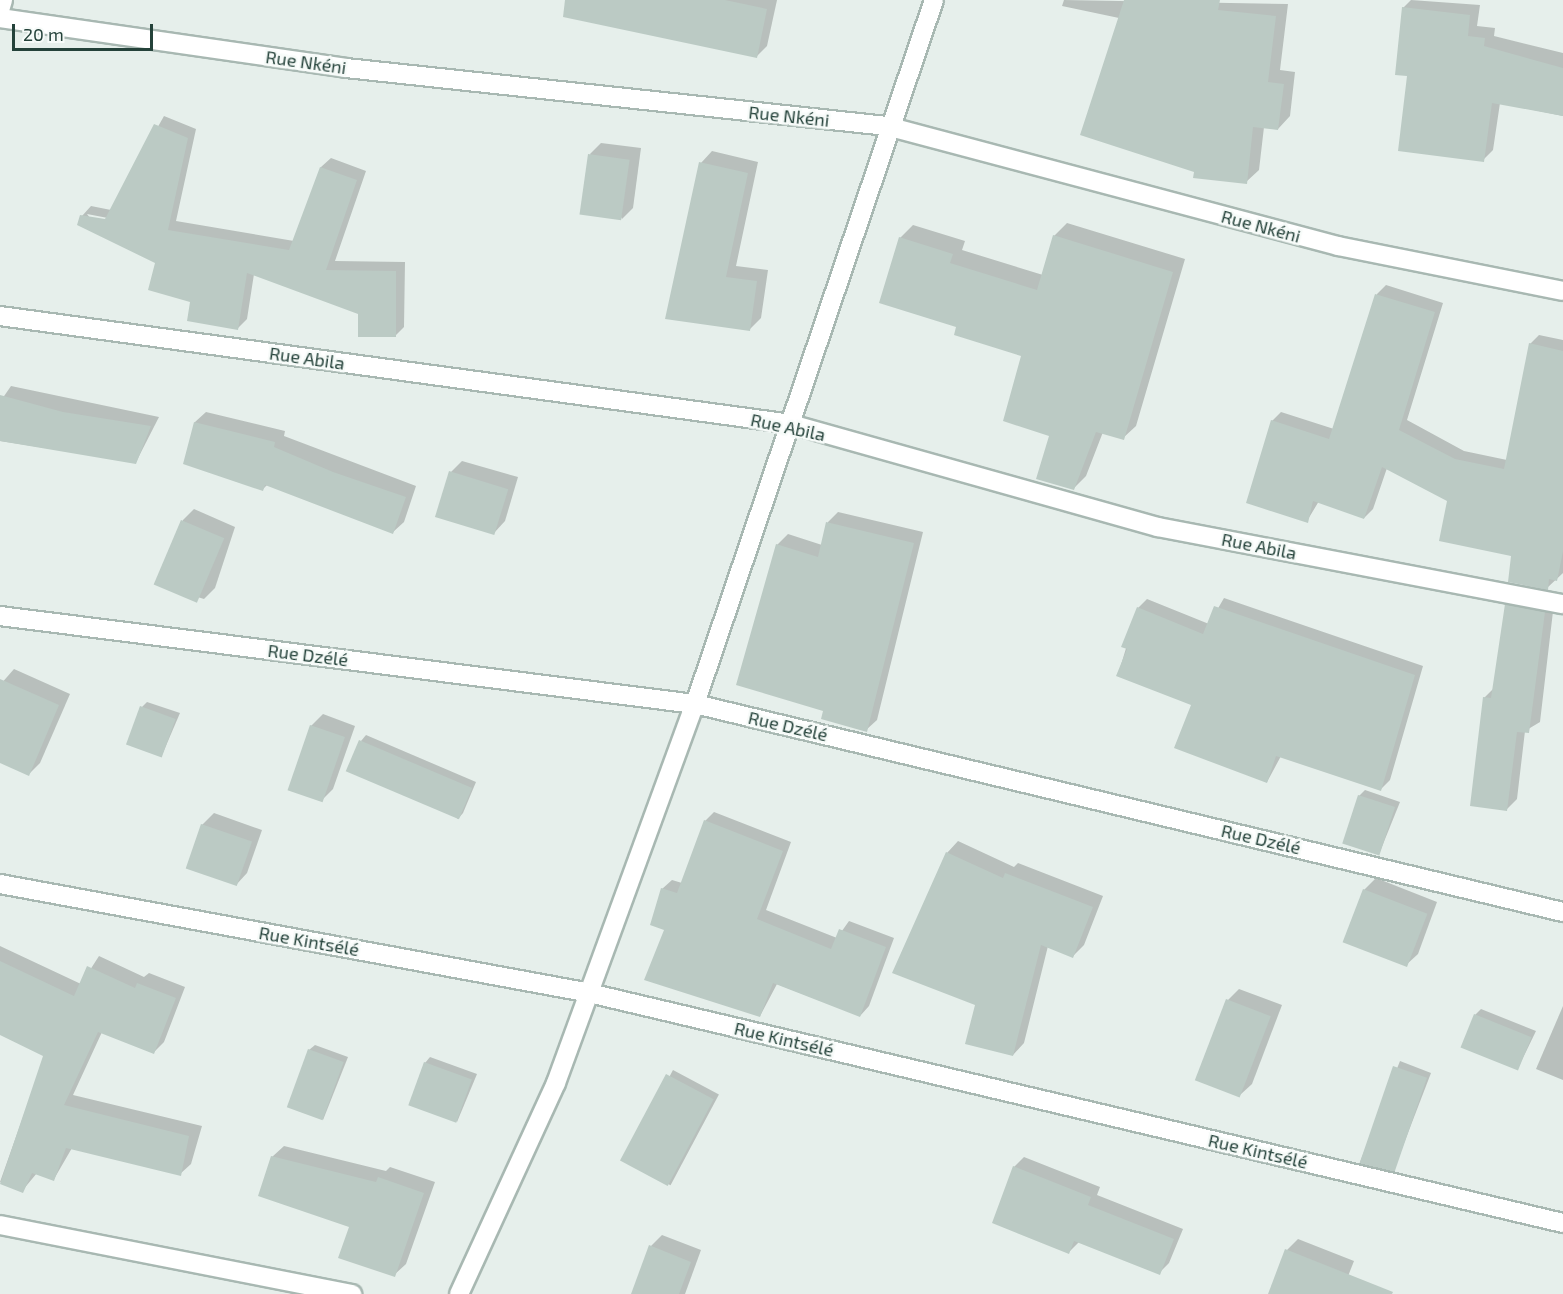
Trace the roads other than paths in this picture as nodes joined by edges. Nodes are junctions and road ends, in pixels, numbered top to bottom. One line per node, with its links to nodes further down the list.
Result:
1 (3, 0): 3 (street)
2 (934, 0): 5 (street)
3 (0, 10)
4 (0, 18): 5 (street, Rue Nkéni)
5 (887, 126): 6 (street, Rue Nkéni); 8 (street)
6 (1563, 291)
7 (0, 316): 8 (street, Rue Abila)
8 (791, 424): 9 (street, Rue Abila); 11 (street)
9 (1563, 604)
10 (0, 615): 11 (street, Rue Dzélé)
11 (694, 704): 13 (street, Rue Dzélé); 14 (street)
12 (0, 884): 14 (street, Rue Kintsélé)
13 (1563, 912)
14 (585, 992): 15 (street, Rue Kintsélé); 18 (street)
15 (1563, 1223)
16 (0, 1225): 17 (street)
17 (352, 1294)
18 (459, 1294)

